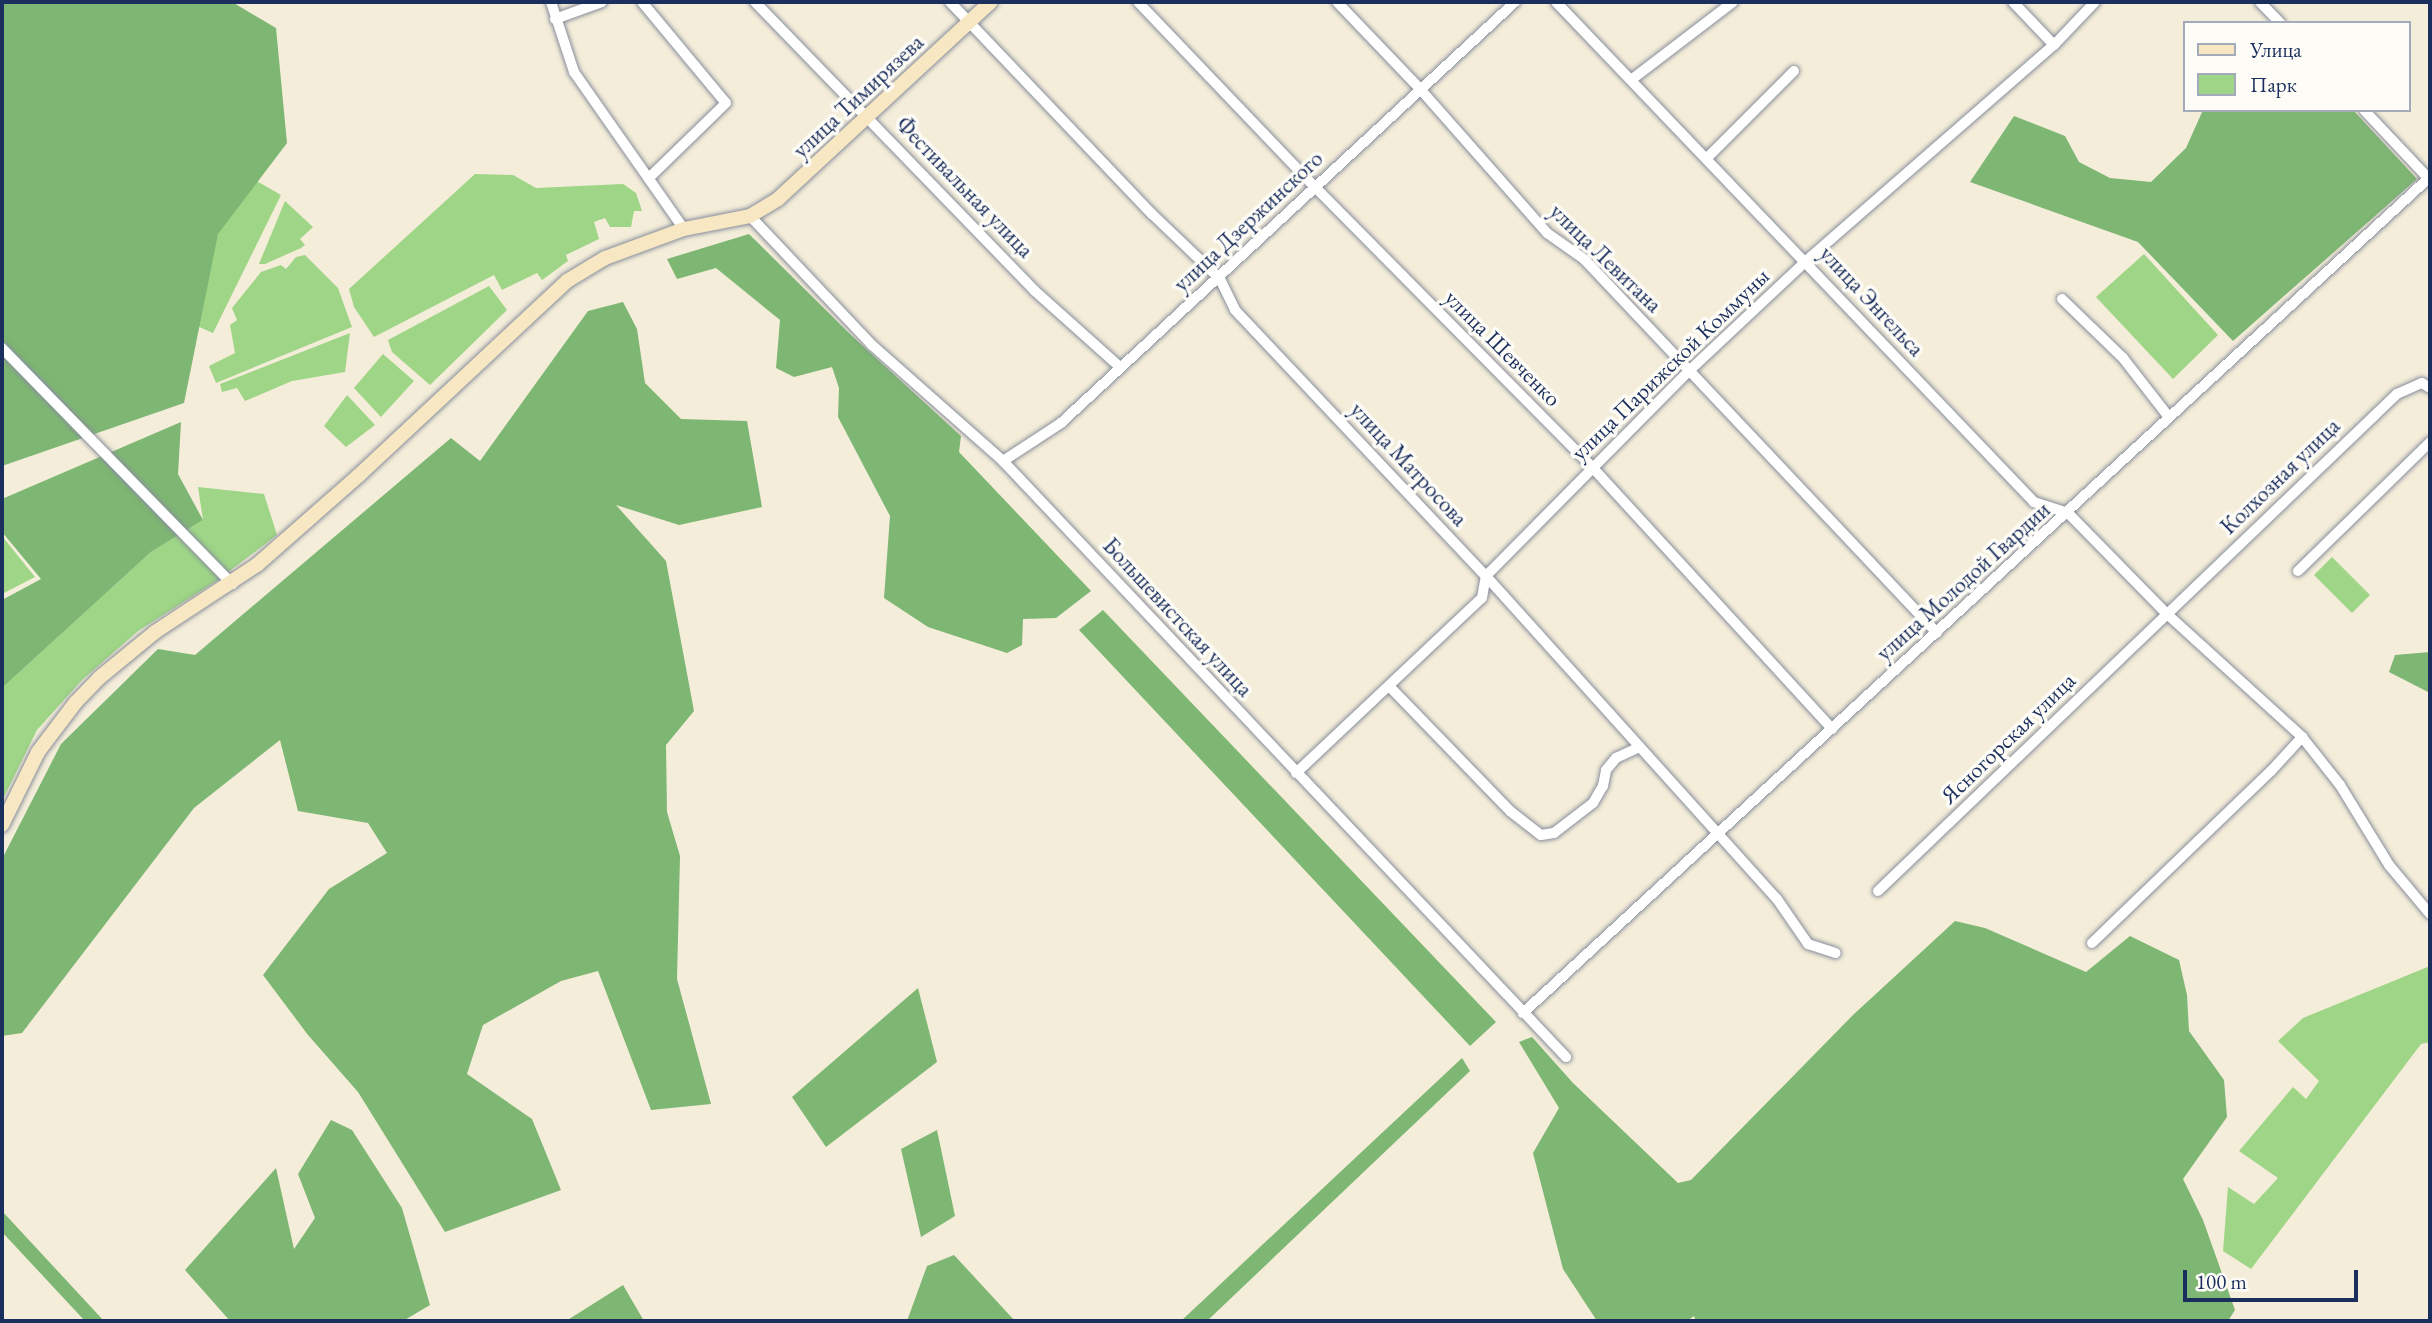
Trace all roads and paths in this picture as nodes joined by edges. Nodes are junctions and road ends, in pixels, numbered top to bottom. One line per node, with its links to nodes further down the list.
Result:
1 (551, 2): 15 (street)
2 (602, 2): 15 (street)
3 (642, 2): 25 (street)
4 (755, 2): 23 (street, Фестивальная улица)
5 (950, 2): 17 (street, улица Матросова)
6 (991, 2): 17 (street, улица Тимирязева)
7 (1138, 2): 27 (street, улица Шевченко)
8 (1337, 2): 21 (street, улица Левитана)
9 (1515, 2): 21 (street, улица Дзержинского)
10 (1556, 2): 20 (street, улица Энгельса)
11 (1733, 2): 20 (street)
12 (2012, 2): 18 (street)
13 (2095, 2): 18 (street, улица Парижской Коммуны)
14 (2260, 2): 16 (street)
15 (555, 19): 25 (street)
16 (2278, 21)
17 (970, 22): 23 (street, улица Тимирязева); 31 (street, улица Матросова)
18 (2054, 45): 30 (street, улица Парижской Коммуны)
19 (1794, 71): 24 (street)
20 (1632, 80): 24 (street, улица Энгельса)
21 (1421, 90): 27 (street, улица Дзержинского); 35 (street, улица Левитана)
22 (2366, 112): 26 (street)
23 (870, 117): 28 (street, улица Тимирязева); 34 (street, Фестивальная улица)
24 (1707, 158): 30 (street, улица Энгельса)
25 (650, 177): 29 (street)
26 (2430, 178): 37 (street, улица Молодой Гвардии)
27 (1315, 187): 31 (street, улица Дзержинского); 40 (street, улица Шевченко)
28 (750, 216): 29 (street); 39 (street, Большевистская улица)
29 (684, 229): 44 (street)
30 (1806, 261): 35 (street, улица Парижской Коммуны); 41 (street, улица Энгельса)
31 (1220, 279): 34 (street, улица Дзержинского); 43 (street, улица Матросова)
32 (2062, 299): 37 (street)
33 (2, 348): 44 (street)
34 (1119, 366): 39 (street, улица Дзержинского)
35 (1689, 371): 40 (street, улица Парижской Коммуны); 46 (street, улица Левитана)
36 (2430, 388): 45 (street, Колхозная улица)
37 (2168, 416): 41 (street, улица Молодой Гвардии)
38 (2430, 442): 42 (street)
39 (1003, 461): 51 (street, Большевистская улица)
40 (1592, 468): 43 (street, улица Парижской Коммуны); 48 (street, улица Шевченко)
41 (2068, 513): 45 (street, улица Энгельса); 46 (street, улица Молодой Гвардии)
42 (2298, 571)
43 (1486, 576): 47 (street, улица Парижской Коммуны); 50 (street, улица Матросова)
44 (232, 584): 52 (street)
45 (2166, 614): 49 (street, улица Энгельса); 54 (street, Ясногорская улица)
46 (1937, 633): 48 (street, улица Молодой Гвардии)
47 (1389, 686): 50 (street); 51 (street, улица Парижской Коммуны)
48 (1832, 729): 53 (street, улица Молодой Гвардии)
49 (2302, 737): 55 (street, улица Энгельса); 56 (street)
50 (1640, 747): 53 (street, улица Матросова)
51 (1296, 773): 58 (street, Большевистская улица)
52 (2, 825)
53 (1718, 834): 57 (street, улица Матросова); 58 (street, улица Молодой Гвардии)
54 (1878, 891)
55 (2430, 914)
56 (2092, 943)
57 (1836, 953)
58 (1522, 1013): 59 (street, Большевистская улица)
59 (1566, 1057)

